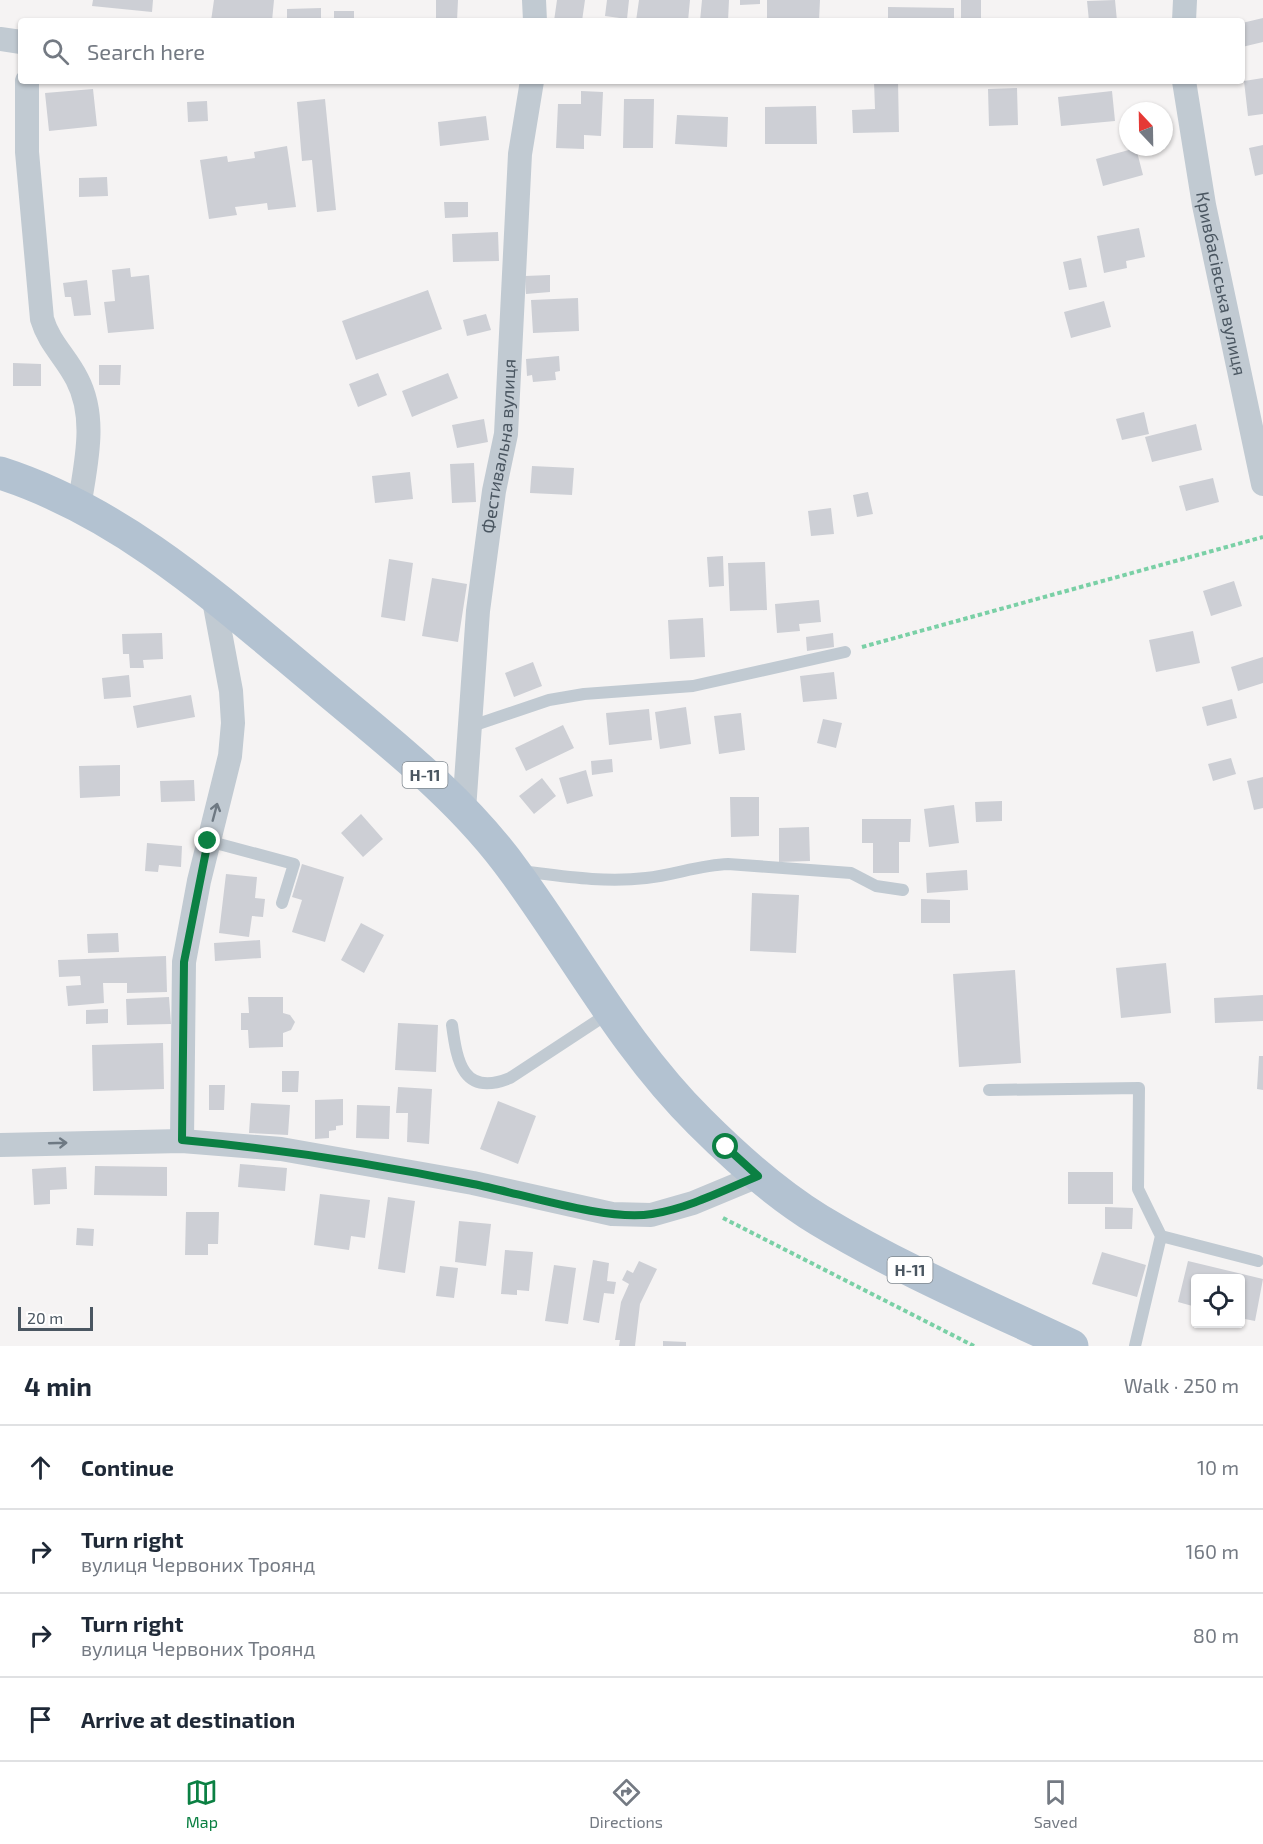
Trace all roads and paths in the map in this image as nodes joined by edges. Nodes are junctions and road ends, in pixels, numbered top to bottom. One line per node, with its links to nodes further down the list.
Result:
1 (534, 0): 3 (street)
2 (1185, 0): 4 (street)
3 (535, 18)
4 (1184, 18)
5 (0, 39): 6 (street)
6 (18, 42)
7 (27, 84): 12 (street)
8 (532, 84): 16 (street, Фестивальна вулиця)
9 (1184, 84): 11 (street, Кривбасівська вулиця)
10 (0, 473): 12 (main road, Н-11)
11 (1263, 484)
12 (79, 508): 14 (main road, Н-11)
13 (1263, 537): 15 (path)
14 (213, 595): 17 (main road, Н-11); 18 (street, one-way to 14)
15 (845, 652): 16 (lane)
16 (469, 727): 17 (street, Фестивальна вулиця)
17 (464, 810): 19 (main road, Н-11)
18 (208, 841): 21 (lane); 25 (street)
19 (514, 870): 20 (lane); 22 (main road, Н-11)
20 (903, 890)
21 (282, 903)
22 (610, 1013): 23 (lane); 27 (main road, Н-11)
23 (452, 1025)
24 (989, 1090): 29 (lane)
25 (182, 1140): 26 (street, one-way to 25); 28 (street)
26 (0, 1145)
27 (758, 1176): 28 (street); 32 (main road, Н-11)
28 (693, 1203): 31 (path)
29 (1161, 1236): 30 (lane); 33 (lane)
30 (1258, 1261)
31 (974, 1346)
32 (1072, 1346)
33 (1136, 1346)

